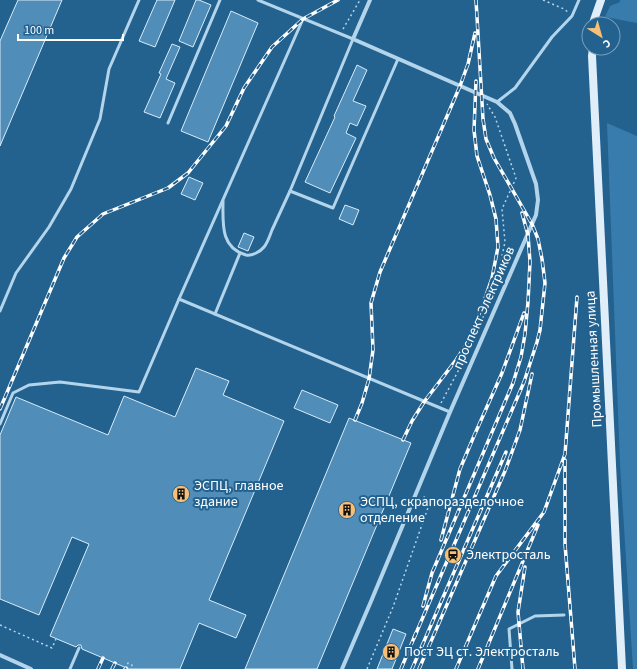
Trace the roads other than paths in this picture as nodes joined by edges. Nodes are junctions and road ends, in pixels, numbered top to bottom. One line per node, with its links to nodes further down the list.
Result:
1 (139, 0): 18 (lane)
2 (220, 0): 13 (lane)
3 (258, 0): 8 (lane)
4 (370, 0): 9 (street)
5 (579, 0): 12 (lane)
6 (601, 0): 7 (street)
7 (595, 16)
8 (303, 19): 9 (lane); 15 (lane)
9 (352, 40): 11 (street, проспект Электриков); 14 (lane)
10 (592, 56): 29 (street, Промышленная улица)
11 (398, 59): 12 (street, проспект Электриков); 14 (lane)
12 (497, 102): 20 (street, проспект Электриков)
13 (168, 123)
14 (290, 191): 16 (lane)
15 (223, 200): 16 (lane); 17 (lane)
16 (240, 254): 19 (lane)
17 (179, 299): 19 (lane); 21 (lane)
18 (0, 311)
19 (215, 314): 20 (lane)
20 (450, 412): 27 (street, проспект Электриков)
21 (0, 424)
22 (564, 615): 28 (lane)
23 (79, 648): 26 (lane)
24 (0, 655): 25 (street)
25 (31, 669)
26 (70, 669)
27 (342, 669)
28 (512, 669)
29 (622, 669)

